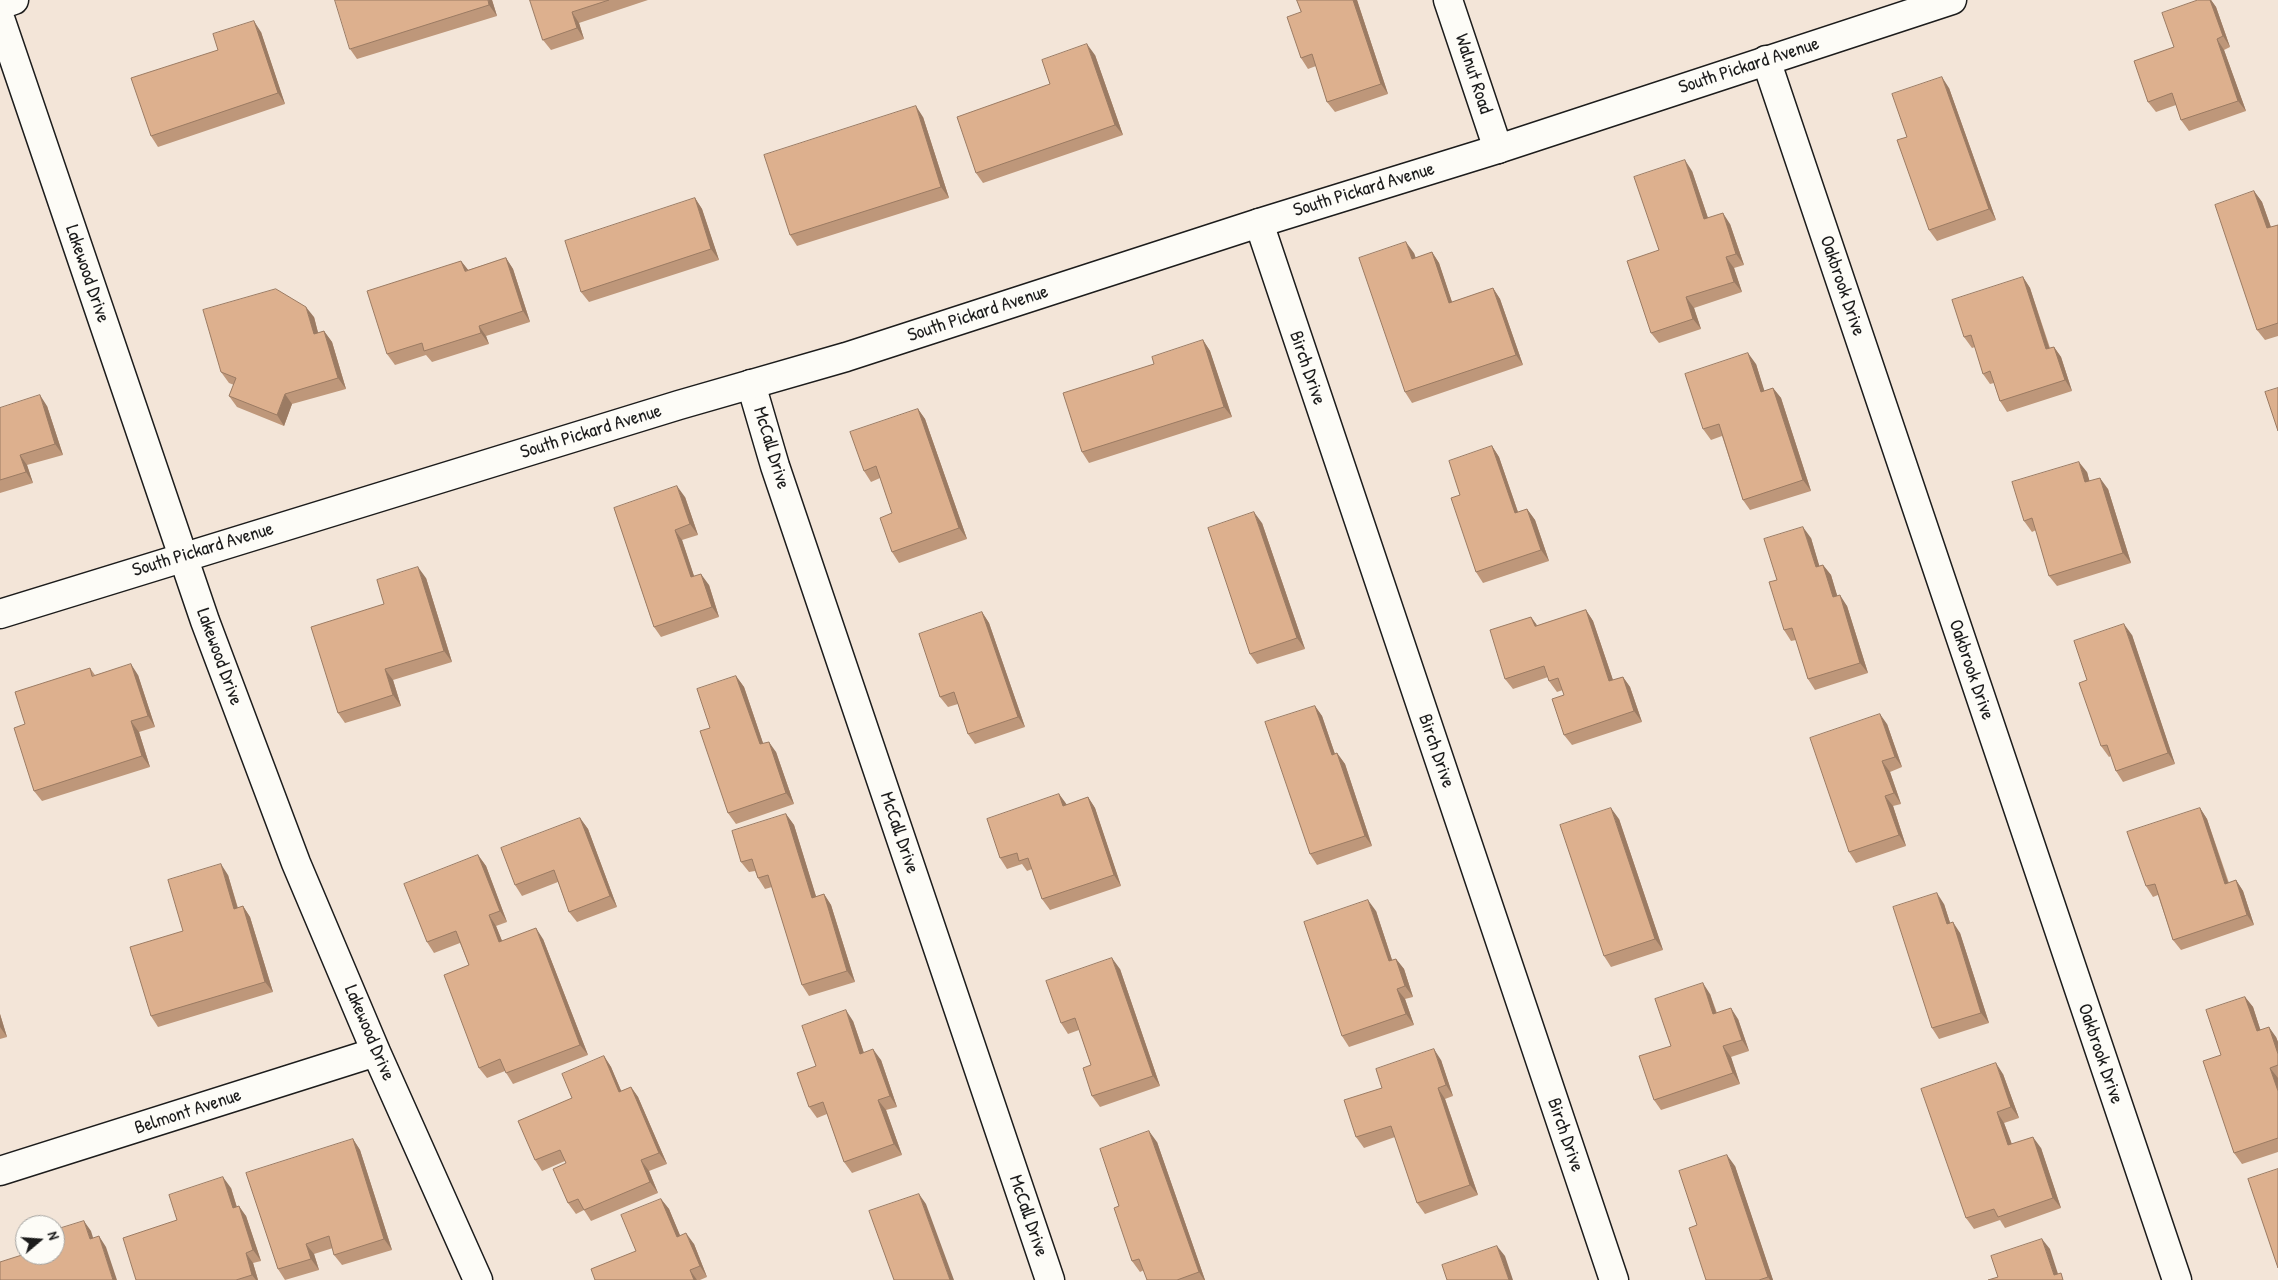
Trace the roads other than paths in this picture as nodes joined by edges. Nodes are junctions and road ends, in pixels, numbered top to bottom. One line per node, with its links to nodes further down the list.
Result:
1 (14, 0): 4 (street)
2 (1448, 0): 7 (street, Walnut Road)
3 (1952, 0): 6 (street, South Pickard Avenue)
4 (0, 5)
5 (0, 18): 10 (street, Lakewood Drive)
6 (1766, 60): 7 (street, South Pickard Avenue); 17 (street, Oakbrook Drive)
7 (1498, 149): 8 (street, South Pickard Avenue)
8 (1259, 223): 9 (street, South Pickard Avenue); 16 (street, Birch Drive)
9 (751, 384): 10 (street, South Pickard Avenue); 15 (street, McCall Drive)
10 (184, 556): 11 (street, South Pickard Avenue); 12 (street, Lakewood Drive)
11 (0, 614)
12 (376, 1052): 13 (street, Belmont Avenue); 14 (street, Lakewood Drive)
13 (0, 1171)
14 (478, 1280)
15 (1050, 1280)
16 (1614, 1280)
17 (2177, 1280)

